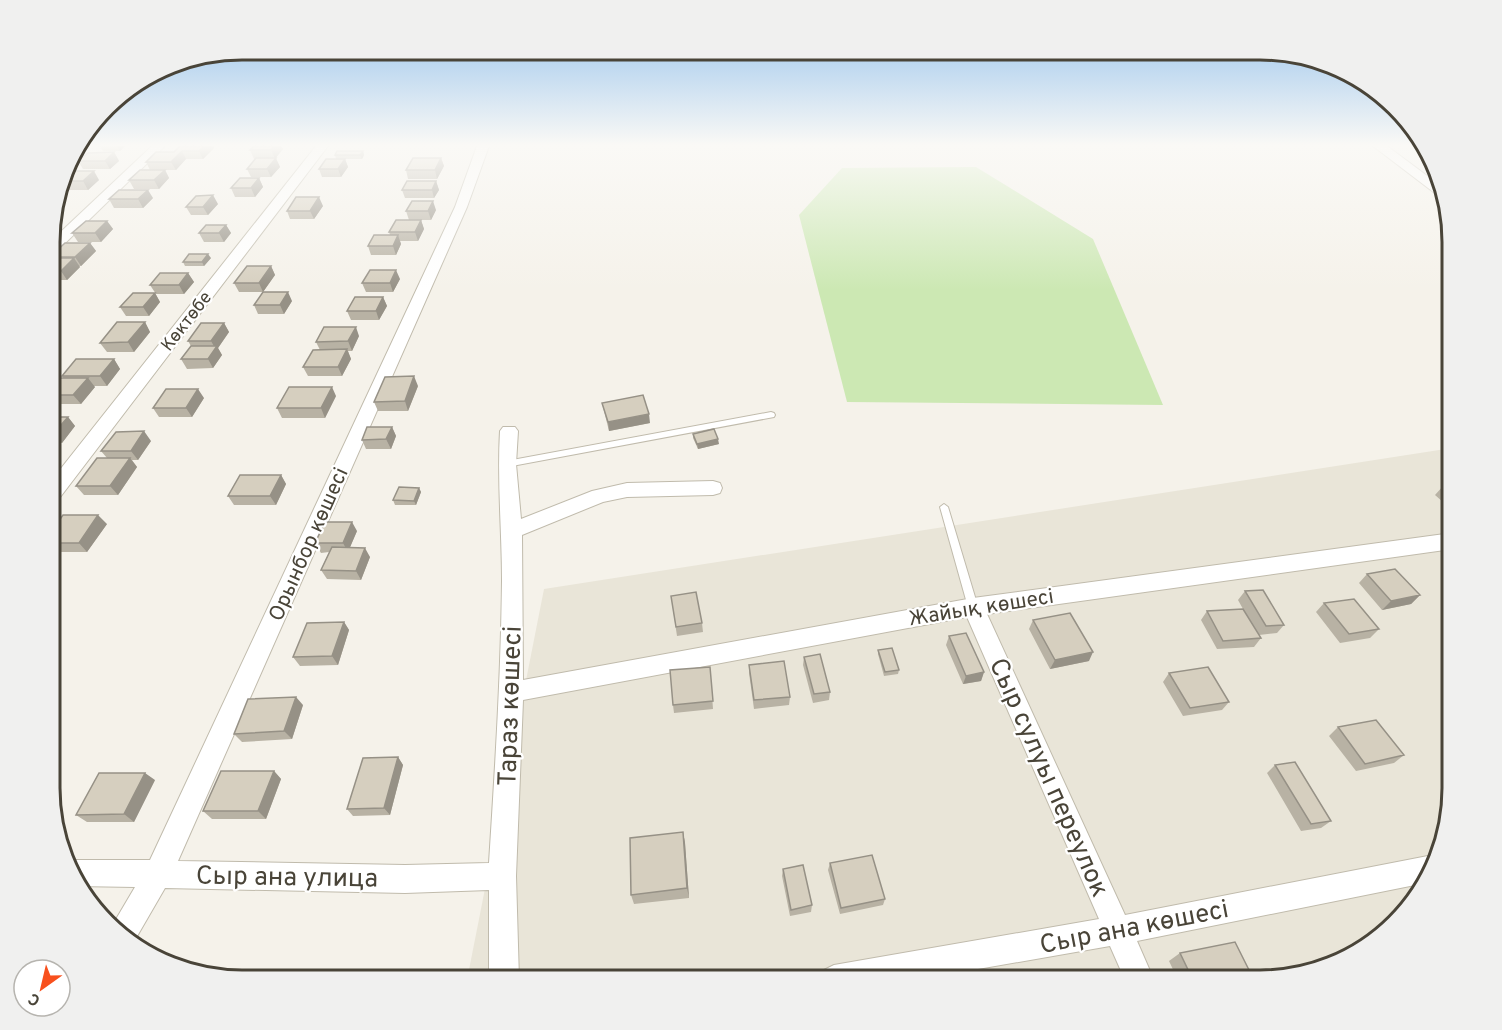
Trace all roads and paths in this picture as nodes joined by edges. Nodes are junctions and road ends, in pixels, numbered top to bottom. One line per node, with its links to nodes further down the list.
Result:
1 (109, 194): 4 (street)
2 (285, 194): 8 (street, Көктөбе)
3 (466, 194): 17 (street, Орынбор көшесі)
4 (60, 240)
5 (771, 415): 7 (lane)
6 (509, 431): 7 (street, Тараз көшесі)
7 (507, 464): 11 (street, Тараз көшесі)
8 (60, 483)
9 (713, 488): 11 (street)
10 (944, 507): 13 (lane)
11 (512, 531): 14 (street, Тараз көшесі)
12 (1442, 542): 13 (street, Жайық көшесі)
13 (973, 607): 14 (street, Жайық көшесі); 20 (street, Сыр сулуы переулок)
14 (512, 692): 18 (street, Тараз көшесі)
15 (1422, 870): 20 (street, Сыр ана көшесі)
16 (81, 872): 17 (street, Сыр ана улица)
17 (158, 874): 18 (street, Сыр ана улица); 19 (street, Орынбор көшесі)
18 (502, 876): 21 (street, Тараз көшесі)
19 (126, 928)
20 (1119, 930): 22 (street, Сыр ана көшесі); 23 (street, Сыр сулуы переулок)
21 (504, 970)
22 (891, 970)
23 (1136, 970)

